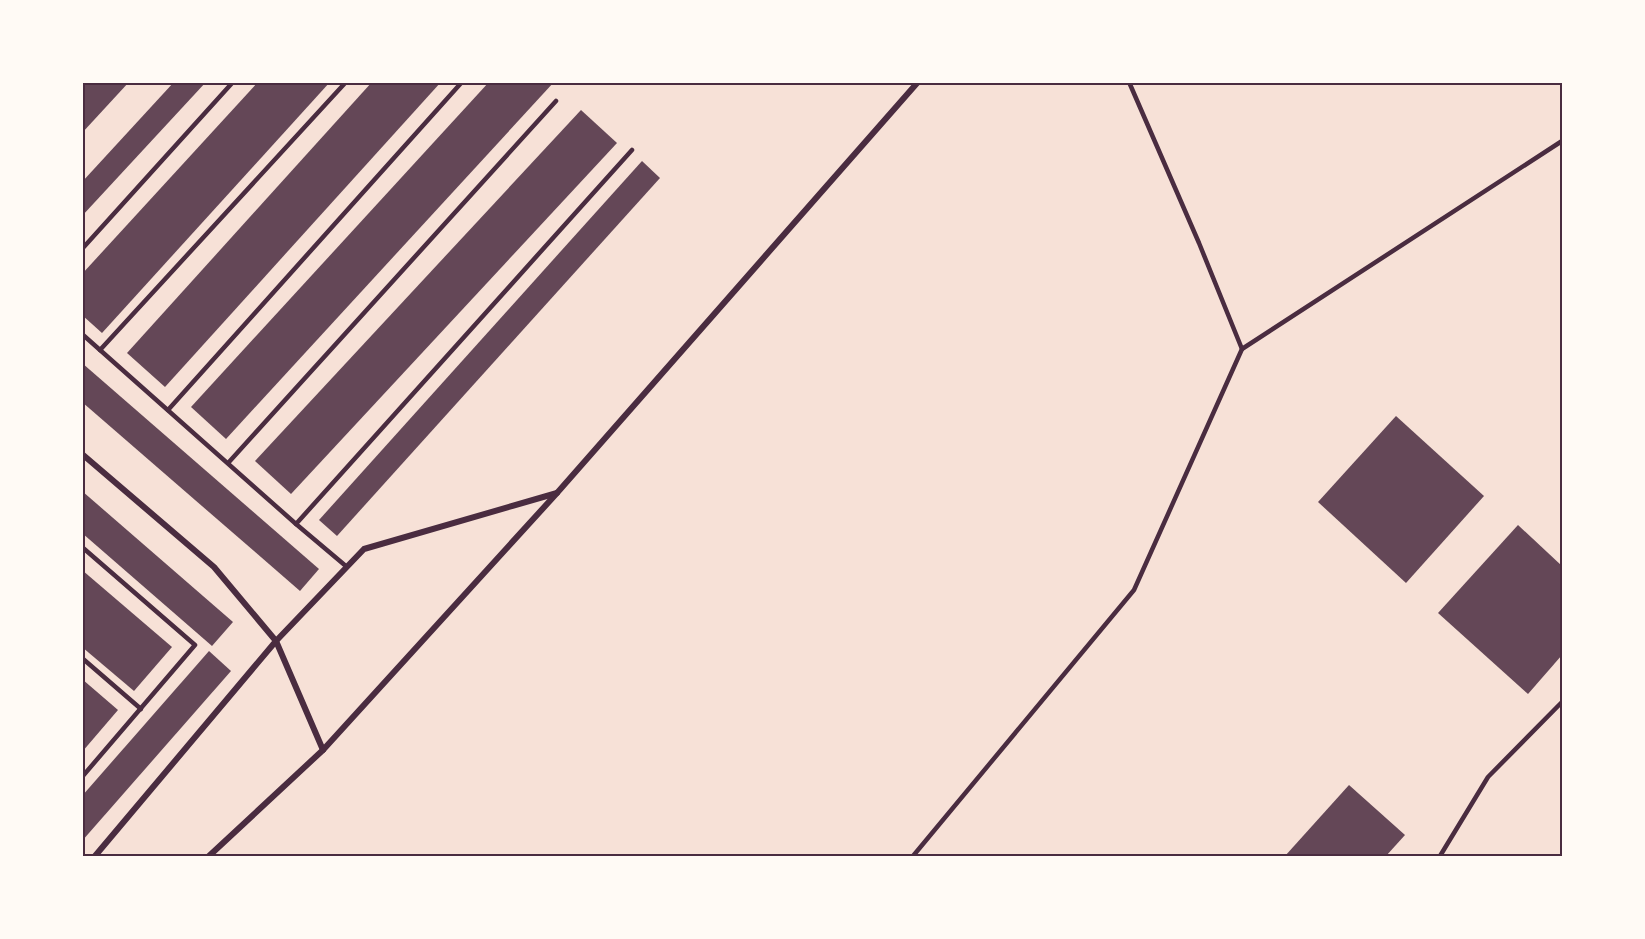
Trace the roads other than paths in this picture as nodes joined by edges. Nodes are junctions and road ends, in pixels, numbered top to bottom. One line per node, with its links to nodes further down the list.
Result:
1 (233, 82): 9 (lane)
2 (346, 82): 12 (lane)
3 (462, 82): 13 (lane)
4 (918, 82): 16 (street)
5 (1129, 82): 11 (lane)
6 (556, 101): 15 (lane)
7 (1563, 141): 11 (lane)
8 (632, 150): 17 (lane)
9 (82, 249)
10 (82, 334): 12 (lane)
11 (1242, 349): 28 (lane)
12 (100, 350): 13 (lane)
13 (168, 410): 15 (lane)
14 (82, 454): 20 (street)
15 (229, 462): 17 (lane)
16 (558, 493): 19 (street); 24 (street)
17 (296, 524): 19 (lane)
18 (82, 547): 23 (lane)
19 (347, 567): 20 (street)
20 (276, 641): 24 (street); 26 (street)
21 (82, 658): 23 (lane)
22 (1563, 702): 29 (lane)
23 (141, 709): 25 (lane)
24 (322, 750): 27 (street)
25 (83, 775)
26 (95, 856)
27 (209, 856)
28 (913, 856)
29 (1440, 856)

